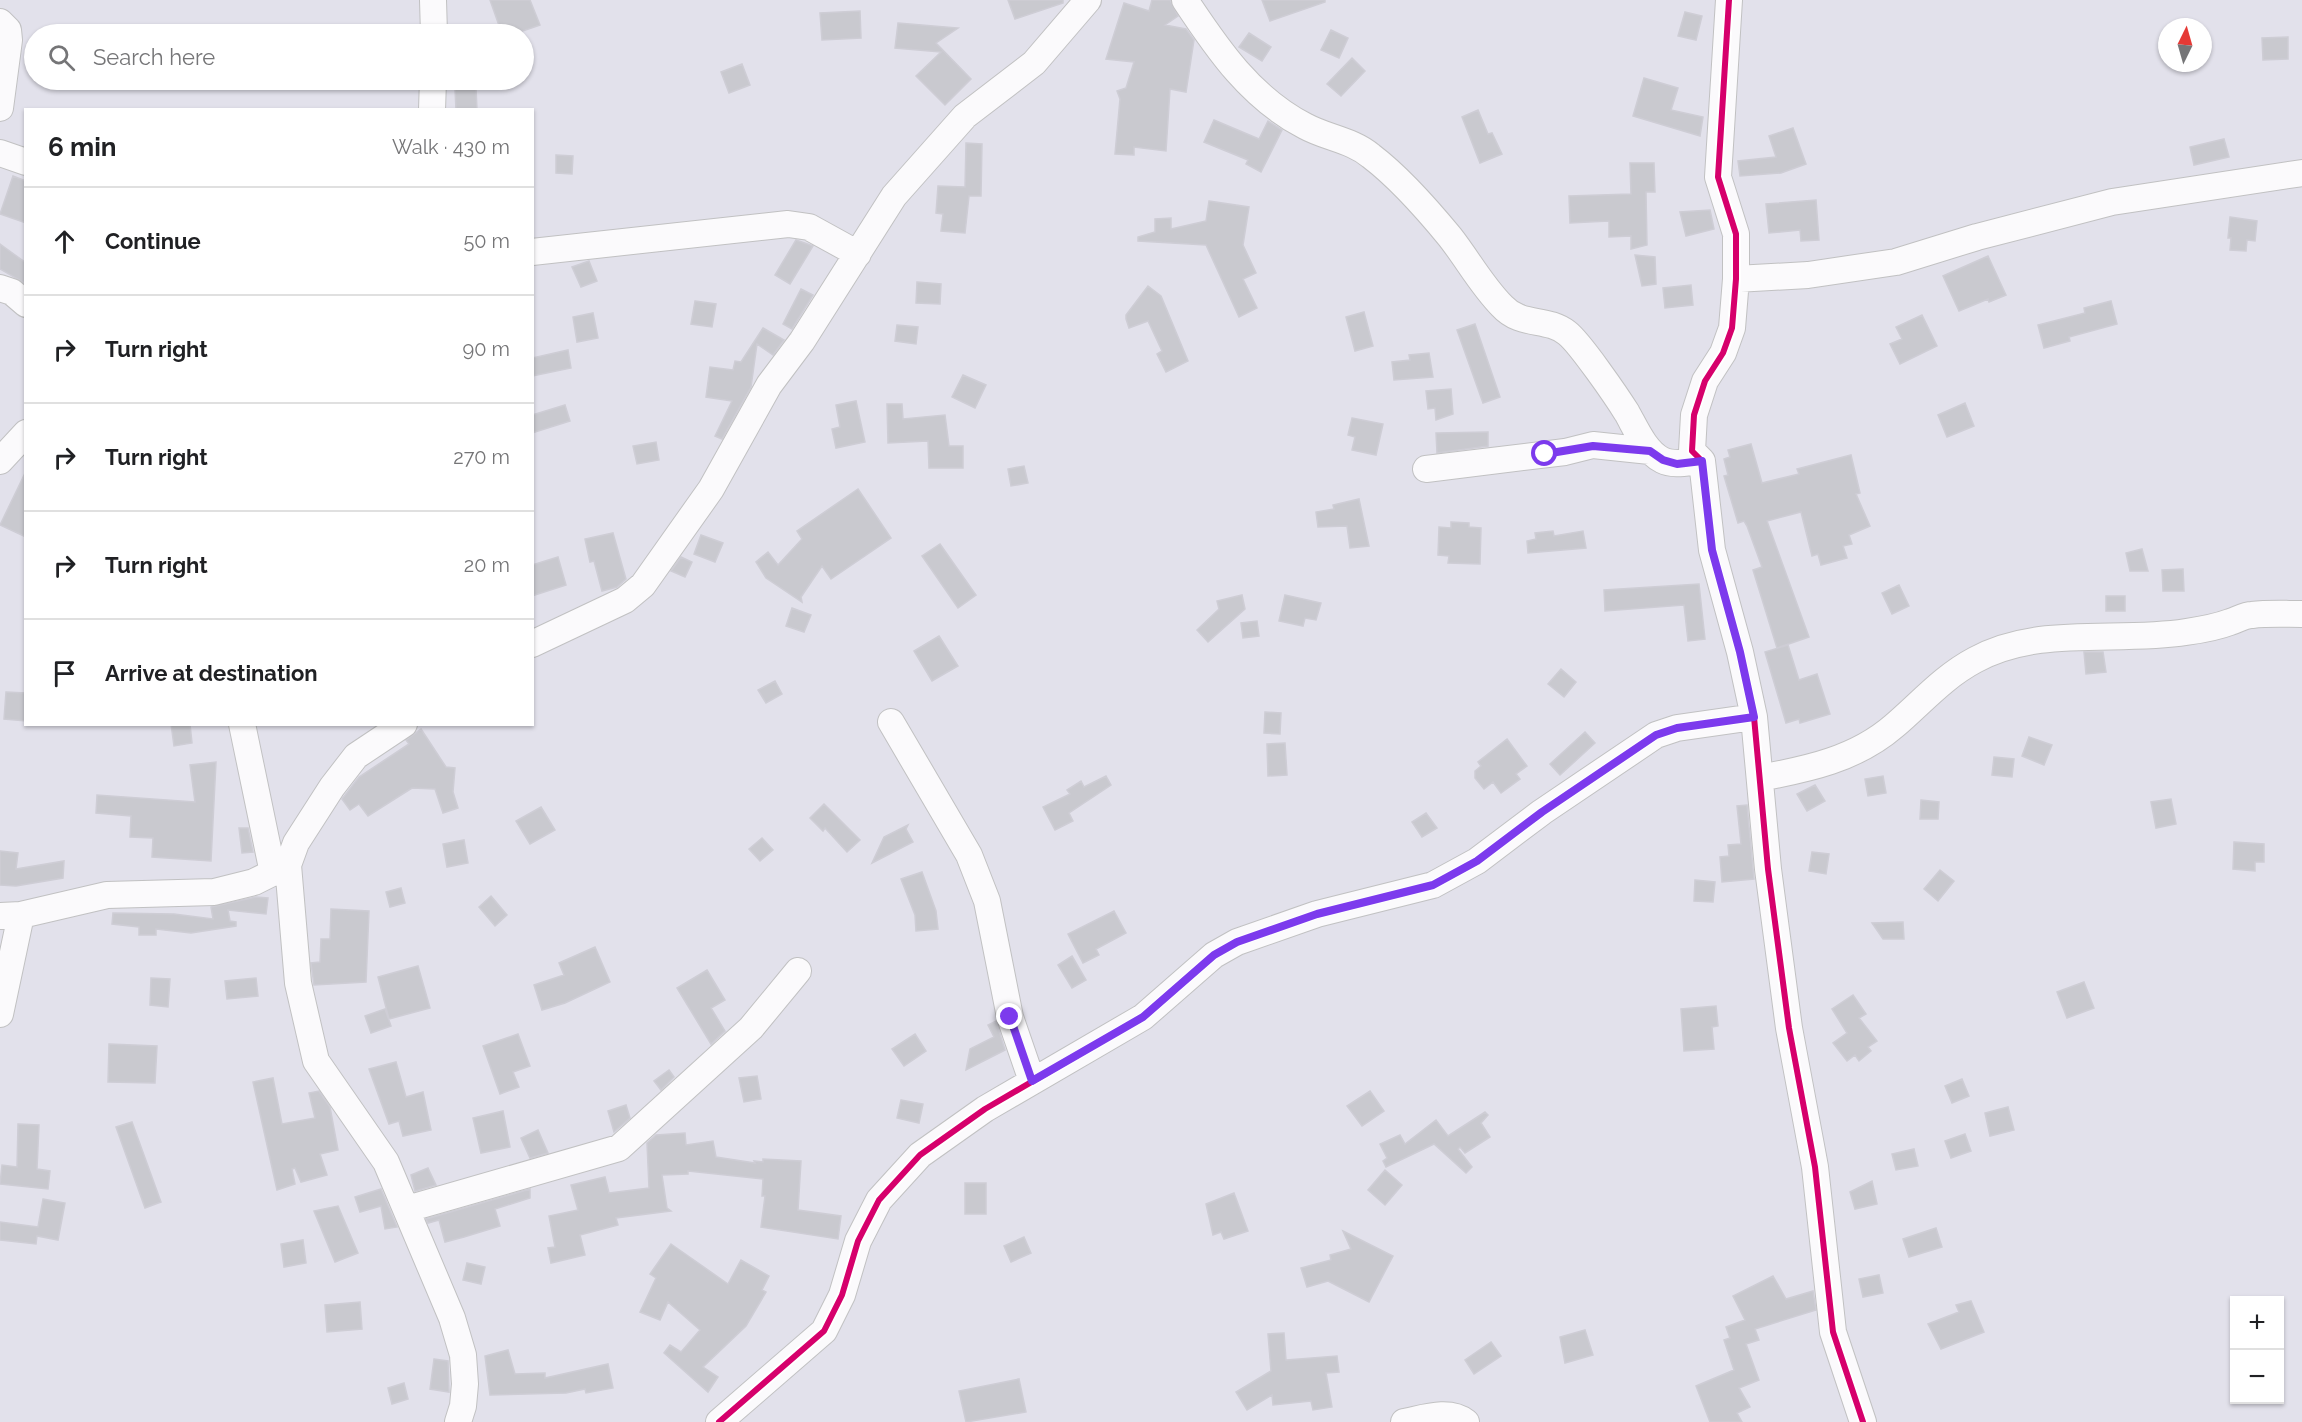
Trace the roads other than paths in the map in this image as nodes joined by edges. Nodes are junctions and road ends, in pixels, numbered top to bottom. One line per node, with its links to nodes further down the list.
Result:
1 (433, 0): 6 (street)
2 (1088, 0): 14 (street)
3 (1185, 0): 19 (street)
4 (1728, 0): 15 (street)
5 (0, 22): 8 (street)
6 (434, 24)
7 (433, 90): 9 (street)
8 (0, 108)
9 (432, 108)
10 (0, 153): 11 (street)
11 (24, 161)
12 (2302, 174): 15 (street)
13 (534, 252): 14 (street)
14 (858, 254): 24 (street)
15 (1736, 279): 21 (street)
16 (0, 288): 17 (street)
17 (24, 302)
18 (24, 435): 20 (street)
19 (1650, 451): 21 (street); 22 (street)
20 (0, 461)
21 (1702, 461): 25 (street)
22 (1426, 469)
23 (2302, 614): 29 (street)
24 (534, 643)
25 (1754, 717): 29 (street); 34 (street)
26 (891, 722): 34 (street)
27 (244, 726): 30 (street)
28 (401, 726): 30 (street)
29 (1760, 778): 36 (street)
30 (280, 869): 31 (street); 35 (street)
31 (11, 916): 33 (street)
32 (798, 971): 35 (street)
33 (0, 1014)
34 (1032, 1081): 38 (street)
35 (407, 1209): 37 (street)
36 (1862, 1421)
37 (458, 1422)
38 (719, 1422)
39 (1404, 1422): 40 (street)
40 (1466, 1422)

